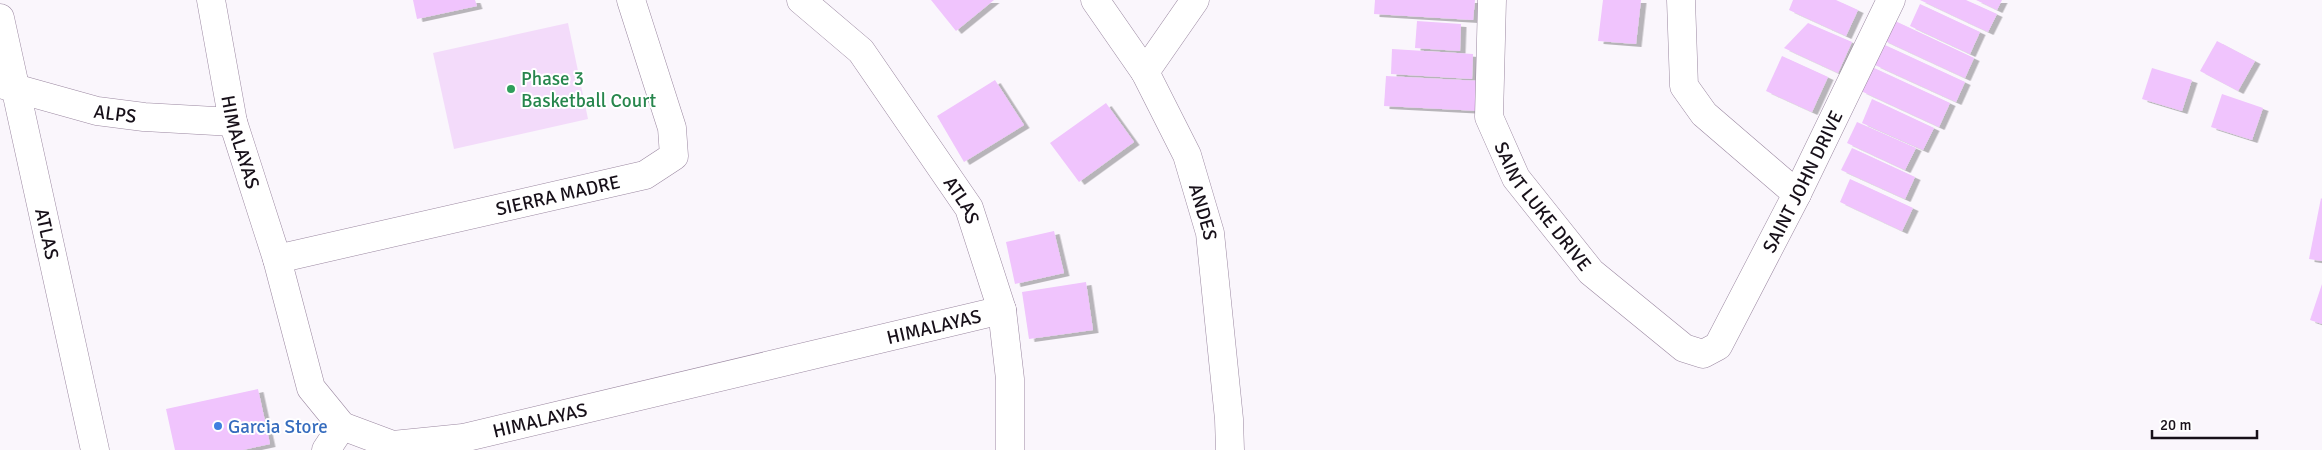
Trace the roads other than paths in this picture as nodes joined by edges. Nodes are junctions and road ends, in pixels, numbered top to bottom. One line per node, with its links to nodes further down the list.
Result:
1 (211, 0): 12 (street, HIMALAYAS)
2 (631, 0): 14 (street, SIERRA MADRE)
3 (801, 0): 15 (street, ATLAS)
4 (1095, 0): 10 (street, ANDES)
5 (1195, 0): 10 (street)
6 (1492, 0): 16 (street, SAINT LUKE DRIVE)
7 (1682, 0): 13 (street)
8 (1891, 0): 13 (street, SAINT JOHN DRIVE)
9 (0, 18): 11 (street, ATLAS)
10 (1145, 72): 21 (street, ANDES)
11 (7, 85): 12 (street, ALPS); 18 (street, ATLAS)
12 (233, 122): 14 (street, HIMALAYAS)
13 (1797, 194): 16 (street, SAINT JOHN DRIVE)
14 (277, 259): 17 (street, HIMALAYAS)
15 (1002, 310): 17 (street, HIMALAYAS); 20 (street, ATLAS)
16 (1703, 354)
17 (342, 426): 19 (street)
18 (95, 450)
19 (326, 450)
20 (1010, 450)
21 (1230, 450)

